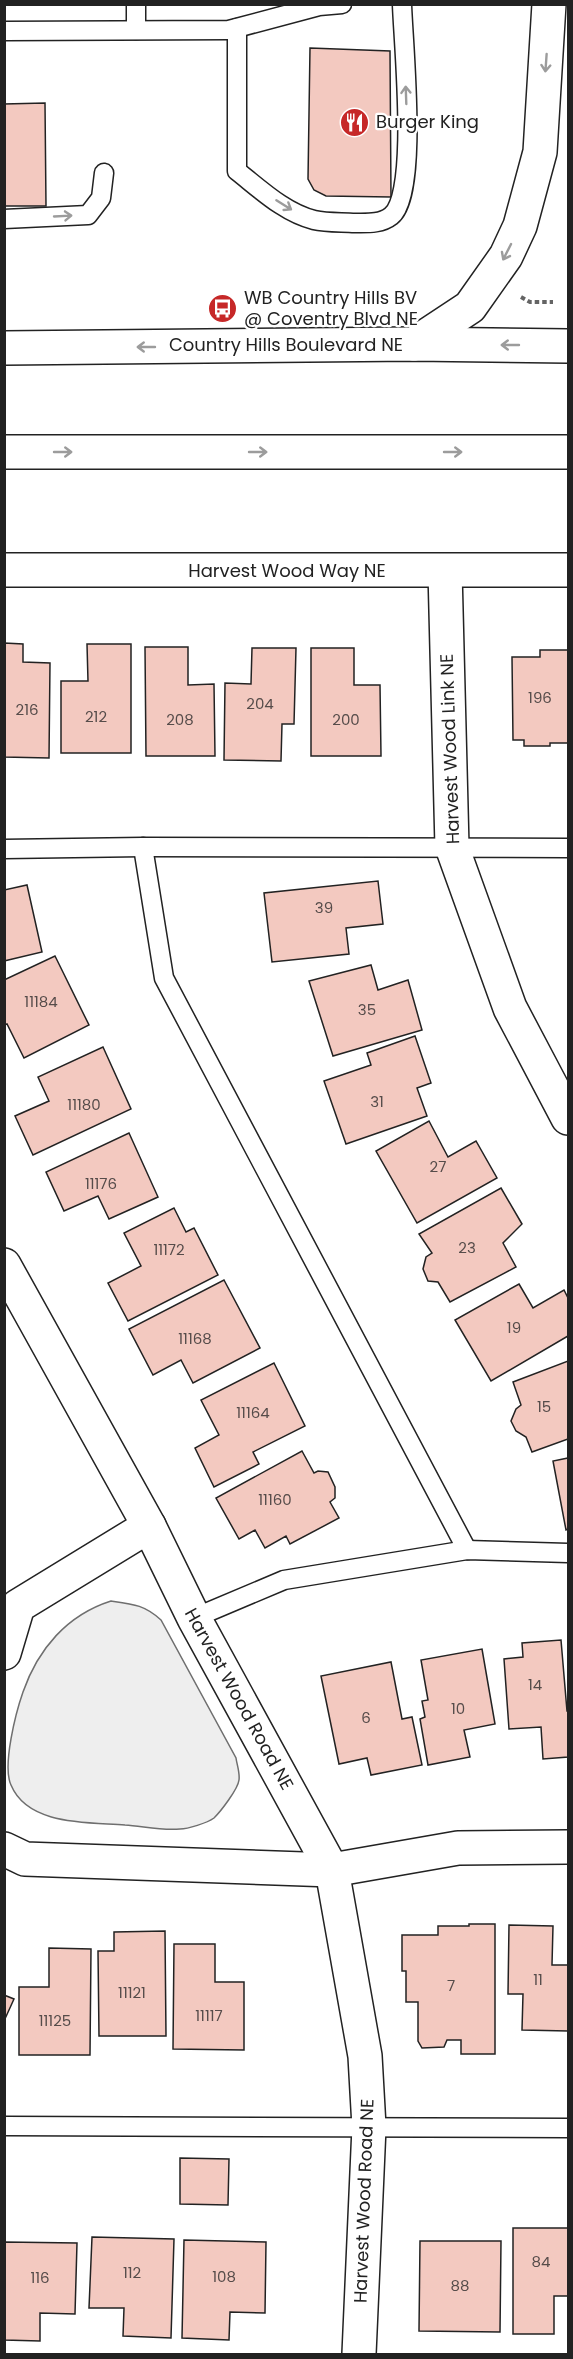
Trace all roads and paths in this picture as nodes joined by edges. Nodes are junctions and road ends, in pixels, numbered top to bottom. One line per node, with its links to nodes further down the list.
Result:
1 (136, 4): 6 (lane)
2 (342, 4): 5 (lane)
3 (402, 4): 5 (lane, one-way to 3)
4 (549, 4): 12 (street, one-way to 12)
5 (237, 28): 6 (lane)
6 (136, 30): 7 (lane)
7 (4, 31)
8 (104, 173): 9 (lane, one-way to 8)
9 (4, 219)
10 (520, 297): 11 (path)
11 (553, 302)
12 (414, 344): 13 (street, Country Hills Boulevard NE, one-way to 12); 14 (street, Country Hills Boulevard NE, one-way to 14)
13 (568, 346)
14 (4, 348)
15 (4, 452): 16 (street, one-way to 16)
16 (568, 452)
17 (4, 570): 19 (street, Harvest Wood Way NE)
18 (568, 570): 19 (street, Harvest Wood Way NE)
19 (445, 571): 21 (street, Harvest Wood Link NE)
20 (143, 847): 21 (lane); 23 (lane); 27 (lane)
21 (452, 847): 22 (lane); 24 (street, Harvest Wood Link NE)
22 (568, 848)
23 (4, 849)
24 (568, 1118)
25 (4, 1265): 26 (street, Harvest Wood Road NE)
26 (149, 1526): 29 (street, Harvest Wood Road NE); 30 (street)
27 (466, 1550): 28 (lane); 29 (lane)
28 (568, 1553)
29 (194, 1618): 33 (street, Harvest Wood Road NE)
30 (4, 1653)
31 (568, 1847): 33 (street)
32 (4, 1849): 33 (street)
33 (332, 1870): 35 (street, Harvest Wood Road NE)
34 (4, 2126): 35 (lane)
35 (369, 2127): 36 (lane); 37 (street, Harvest Wood Road NE)
36 (568, 2128)
37 (359, 2355)

